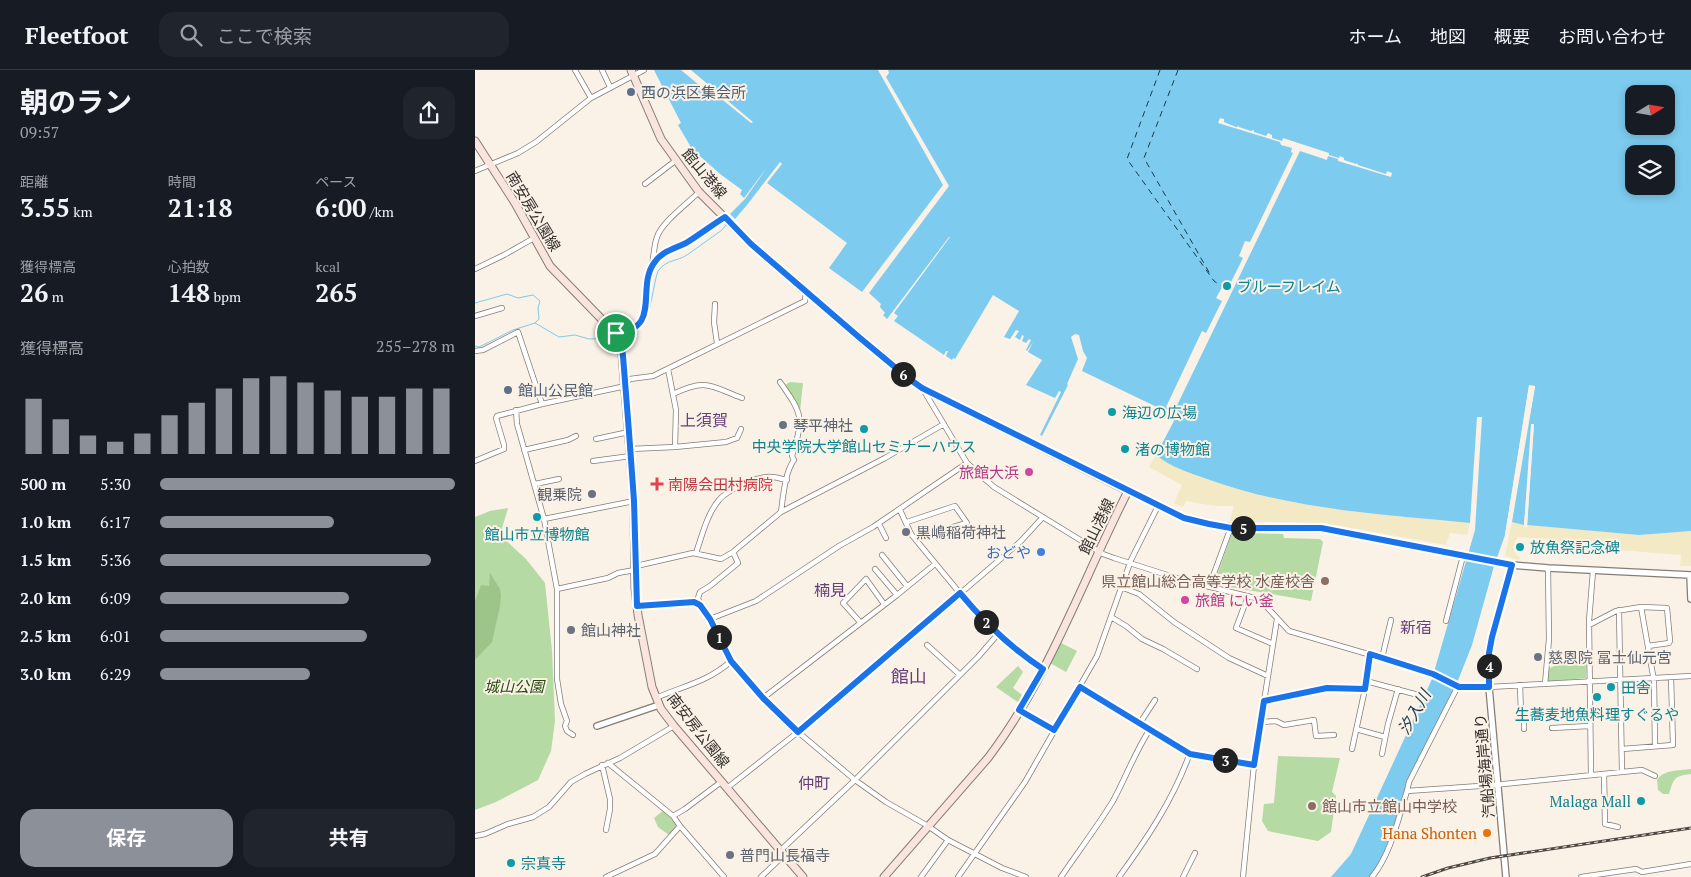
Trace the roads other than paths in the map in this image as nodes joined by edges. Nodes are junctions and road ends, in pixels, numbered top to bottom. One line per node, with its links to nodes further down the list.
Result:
1 (576, 70): 6 (street)
2 (602, 70): 5 (street)
3 (644, 70): 4 (street)
4 (632, 73): 5 (street); 8 (main road, 館山港線)
5 (610, 87): 6 (street)
6 (591, 98): 9 (street)
7 (475, 141): 9 (main road, 南安房公園線)
8 (675, 161): 11 (street); 12 (main road, 館山港線)
9 (490, 165): 10 (street); 14 (main road, 南安房公園線)
10 (475, 171)
11 (645, 184)
12 (699, 192): 13 (main road, 館山港線); 15 (street)
13 (725, 217): 15 (street); 17 (main road, 館山港線)
14 (533, 238): 16 (street); 21 (main road, 南安房公園線)
15 (652, 264): 21 (street)
16 (475, 269)
17 (806, 291): 22 (street); 27 (main road, 館山港線)
18 (715, 304): 22 (street)
19 (502, 308): 20 (street)
20 (475, 316)
21 (617, 336): 26 (main road, 南安房公園線)
22 (717, 343): 24 (street)
23 (475, 351): 30 (street)
24 (668, 369): 26 (street); 28 (street)
25 (780, 382): 44 (street)
26 (625, 385): 30 (street); 34 (main road, 南安房公園線)
27 (922, 388): 32 (street); 46 (main road, 館山港線)
28 (673, 394): 29 (street); 37 (street)
29 (742, 398)
30 (541, 404): 31 (street)
31 (516, 410): 38 (street); 40 (street)
32 (944, 424): 42 (street); 50 (street)
33 (741, 429): 37 (street)
34 (629, 432): 36 (street); 39 (main road, 南安房公園線)
35 (576, 436): 38 (street)
36 (596, 439)
37 (675, 447): 39 (street)
38 (524, 450): 45 (street)
39 (631, 452): 41 (street); 47 (main road, 南安房公園線)
40 (475, 461)
41 (593, 462)
42 (967, 463): 49 (street); 51 (street)
43 (559, 479): 45 (street)
44 (787, 480): 50 (street); 60 (street)
45 (535, 484): 52 (street)
46 (1128, 490): 48 (street); 58 (main road, 館山港線)
47 (634, 501): 52 (street); 66 (main road, 南安房公園線)
48 (1158, 506): 55 (street); 64 (street)
49 (900, 510): 53 (street); 54 (street)
50 (781, 512): 59 (street)
51 (1043, 517): 58 (street); 75 (street)
52 (544, 519): 74 (street)
53 (907, 522): 57 (street); 57 (street)
54 (879, 524): 56 (street); 86 (street)
55 (1231, 528): 62 (street); 73 (street)
56 (886, 538)
57 (915, 538): 63 (street)
58 (1098, 551): 64 (street); 98 (main road, 館山港線)
59 (733, 552): 60 (street); 80 (street)
60 (696, 553): 66 (street)
61 (882, 555): 71 (street)
62 (1464, 556): 65 (street); 88 (street)
63 (935, 564): 71 (street); 75 (street)
64 (1131, 564): 72 (street); 73 (street)
65 (1512, 565): 67 (street); 112 (street, 汽船場海岸通り)
66 (636, 568): 74 (street); 81 (main road, 南安房公園線)
67 (1547, 568): 69 (street); 108 (street)
68 (875, 569): 76 (street)
69 (1593, 571): 70 (street); 90 (street)
70 (1690, 575): 78 (street)
71 (907, 586): 76 (street)
72 (1121, 587): 84 (street); 101 (street)
73 (1209, 587): 77 (street)
74 (557, 589): 132 (street)
75 (960, 593): 91 (street); 131 (street)
76 (897, 595): 79 (street)
77 (1248, 596): 85 (street); 92 (street)
78 (1691, 599)
79 (884, 604): 89 (street); 89 (street)
80 (700, 605): 81 (street); 86 (street)
81 (637, 606): 118 (main road, 南安房公園線)
82 (1641, 606): 83 (street); 94 (street); 94 (street)
83 (1619, 610): 90 (street); 105 (street)
84 (1111, 618): 99 (street); 111 (street)
85 (1277, 618): 92 (street); 95 (street)
86 (710, 619): 97 (street)
87 (1391, 620): 96 (street)
88 (1446, 621)
89 (860, 622): 116 (street)
90 (1589, 625): 107 (street)
91 (998, 634): 98 (street); 100 (street)
92 (1273, 644): 101 (street)
93 (927, 645): 100 (street)
94 (1648, 646): 104 (street)
95 (1370, 654): 96 (street); 106 (street)
96 (1382, 658): 110 (street)
97 (731, 661): 116 (street); 118 (street)
98 (1043, 669): 120 (main road, 館山港線)
99 (1197, 669)
100 (960, 675): 147 (street)
101 (1268, 676): 119 (street)
102 (1691, 676): 103 (street)
103 (1671, 677): 104 (street); 135 (street)
104 (1653, 678): 105 (street); 135 (street)
105 (1621, 679): 107 (street); 137 (street)
106 (1366, 681): 113 (street); 114 (street)
107 (1589, 681): 108 (street); 125 (street)
108 (1545, 684): 109 (street)
109 (1519, 685): 112 (street); 129 (street)
110 (1457, 686): 112 (street); 151 (street)
111 (1080, 687): 122 (street); 130 (street)
112 (1489, 687): 149 (street, 汽船場海岸通り)
113 (1365, 689): 119 (street); 128 (street)
114 (1398, 689): 115 (street); 134 (street)
115 (1422, 696)
116 (763, 698): 131 (street)
117 (1155, 700): 122 (street)
118 (658, 701): 123 (street); 124 (main road, 南安房公園線)
119 (1264, 701): 121 (street)
120 (1019, 710): 130 (street); 154 (main road, 館山港線)
121 (1262, 722): 133 (street); 142 (street)
122 (1140, 723): 127 (street)
123 (597, 726)
124 (674, 726): 140 (street); 148 (main road, 南安房公園線)
125 (1589, 726): 126 (street); 145 (street)
126 (1552, 728)
127 (1150, 729): 138 (street); 172 (street)
128 (1356, 729): 134 (street); 136 (street)
129 (1524, 729)
130 (1054, 730): 161 (street)
131 (798, 732): 147 (street); 150 (street)
132 (573, 735)
133 (1333, 735)
134 (1385, 737): 139 (street)
135 (1655, 746): 137 (street)
136 (1352, 749)
137 (1622, 749): 143 (street)
138 (1190, 754): 142 (street); 173 (street)
139 (1382, 754)
140 (608, 763): 141 (street); 152 (street)
141 (602, 765): 156 (street); 157 (street)
142 (1254, 765): 175 (street)
143 (1622, 772): 144 (street); 146 (street)
144 (1604, 774): 145 (street); 155 (street)
145 (1591, 775): 149 (street)
146 (1655, 776)
147 (855, 780): 154 (street); 159 (street)
148 (721, 782): 150 (main road, 南安房公園線); 152 (street)
149 (1498, 784): 151 (street); 177 (street, 汽船場海岸通り)
150 (727, 788): 159 (main road, 南安房公園線)
151 (1407, 791): 176 (street)
152 (673, 816): 153 (street)
153 (680, 826): 165 (street); 166 (street)
154 (928, 826): 158 (street); 164 (main road, 館山港線)
155 (1618, 827)
156 (606, 830)
157 (475, 836)
158 (948, 840): 161 (street); 169 (street)
159 (782, 852): 167 (street); 168 (main road, 南安房公園線)
160 (1195, 853): 174 (street)
161 (974, 854): 170 (street); 171 (street)
162 (1691, 864): 163 (street)
163 (1642, 874): 178 (street)
164 (889, 875)
165 (606, 877)
166 (723, 877)
167 (761, 877)
168 (803, 877)
169 (921, 877)
170 (958, 877)
171 (1026, 877)
172 (1061, 877)
173 (1119, 877)
174 (1183, 877)
175 (1243, 877)
176 (1372, 877)
177 (1506, 877)
178 (1581, 877)

